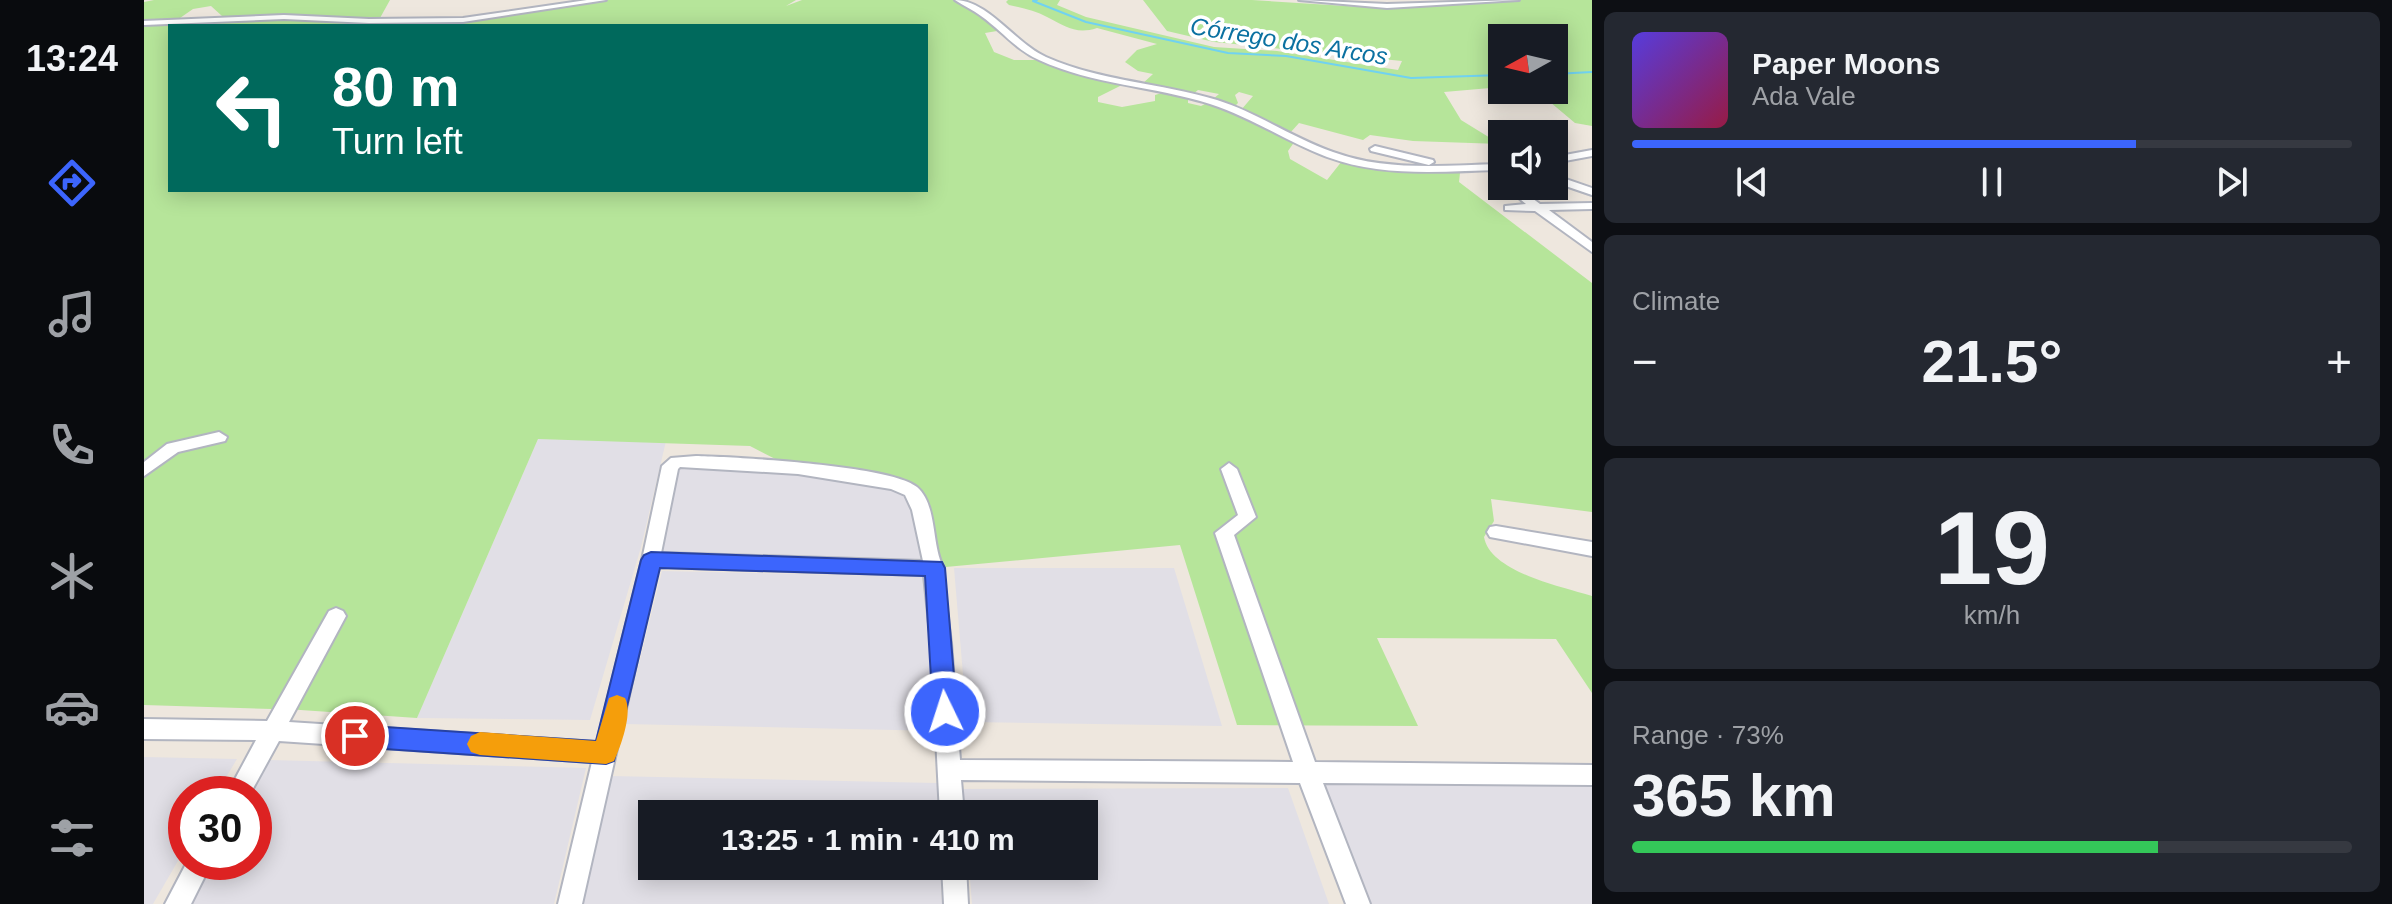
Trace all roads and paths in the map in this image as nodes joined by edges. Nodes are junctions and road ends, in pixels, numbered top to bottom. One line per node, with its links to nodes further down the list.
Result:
1 (602, 0): 5 (street)
2 (959, 0): 9 (street)
3 (1303, 0): 4 (street)
4 (1515, 0)
5 (144, 23)
6 (1375, 149): 9 (street)
7 (1592, 153): 8 (street)
8 (1568, 157)
9 (1463, 169): 10 (street)
10 (1486, 169)
11 (1568, 183): 12 (street)
12 (1592, 195)
13 (1528, 200): 15 (street)
14 (1592, 206): 15 (street)
15 (1537, 207): 16 (street); 17 (street)
16 (1509, 208)
17 (1592, 248)
18 (219, 437): 20 (street)
19 (1229, 469): 30 (street)
20 (144, 470)
21 (1496, 532): 22 (street)
22 (1592, 549)
23 (651, 560): 24 (street); 24 (street); 28 (street)
24 (935, 568): 29 (street)
25 (336, 616): 27 (street)
26 (144, 729): 27 (street)
27 (273, 731): 28 (street); 32 (street)
28 (606, 753): 37 (street)
29 (949, 770): 30 (street); 33 (street)
30 (1307, 771): 31 (street); 39 (street)
31 (1592, 775)
32 (248, 776)
33 (951, 800)
34 (190, 880): 36 (street)
35 (955, 880): 38 (street)
36 (177, 904)
37 (570, 904)
38 (956, 904)
39 (1358, 904)

